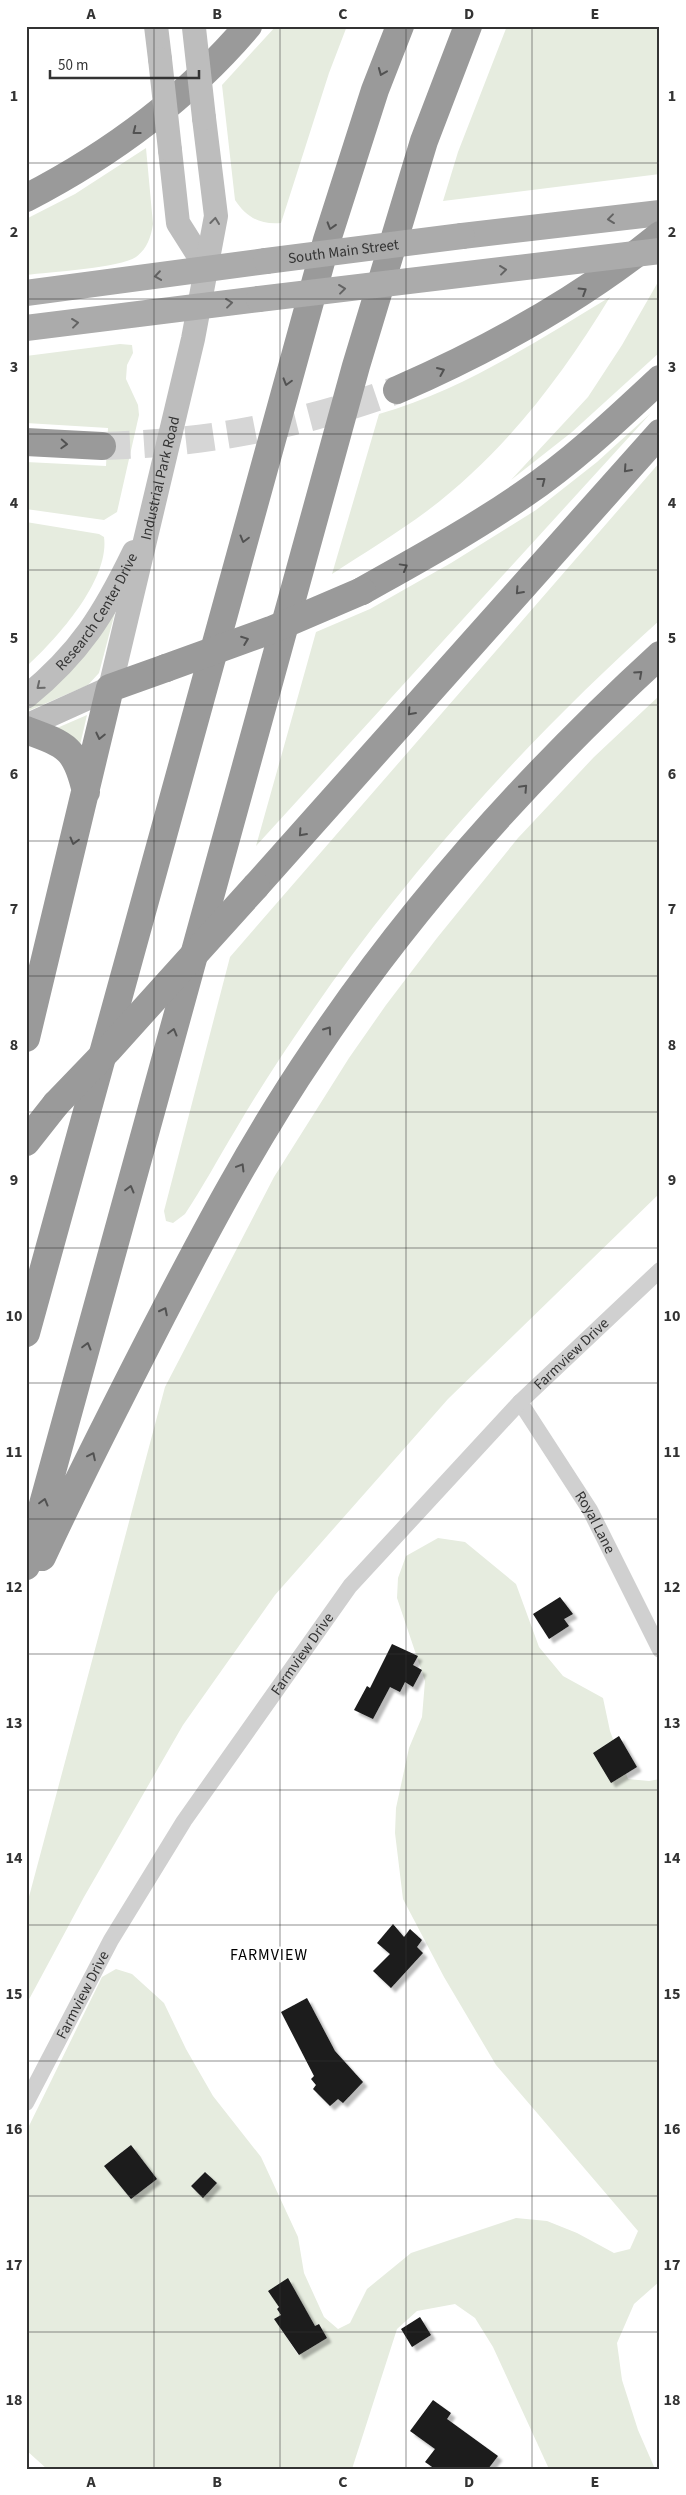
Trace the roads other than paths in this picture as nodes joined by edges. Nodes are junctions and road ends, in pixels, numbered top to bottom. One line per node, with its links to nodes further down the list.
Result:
1 (156, 26): 10 (main road, bridge)
2 (248, 26): 6 (highway, one-way to 6)
3 (400, 26): 28 (highway, one-way to 28)
4 (468, 26): 30 (highway, one-way to 4)
5 (194, 27): 10 (main road, Industrial Park Road, one-way to 5, bridge)
6 (26, 198)
7 (660, 213): 10 (main road, South Main Street, one-way to 10, bridge)
8 (660, 235): 15 (highway, one-way to 8)
9 (660, 251): 12 (main road, one-way to 9, bridge)
10 (206, 269): 11 (main road, South Main Street, one-way to 11); 12 (main road, Industrial Park Road)
11 (26, 293)
12 (199, 307): 13 (main road, one-way to 12); 19 (main road, Industrial Park Road)
13 (26, 328)
14 (660, 379): 21 (highway, one-way to 14, bridge)
15 (397, 390)
16 (660, 433): 26 (highway, one-way to 26, bridge)
17 (26, 442): 18 (highway, one-way to 18)
18 (102, 446)
19 (153, 514): 21 (main road, Industrial Park Road); 22 (main road, Research Center Drive, one-way to 22)
20 (660, 655): 31 (highway, one-way to 20)
21 (110, 688): 23 (main road); 24 (highway, one-way to 24)
22 (26, 697)
23 (26, 728): 24 (highway)
24 (86, 794): 25 (highway, one-way to 25)
25 (26, 1038)
26 (26, 1142)
27 (660, 1270): 29 (street, Farmview Drive)
28 (26, 1333)
29 (520, 1402): 32 (street, Royal Lane); 33 (street, Farmview Drive)
30 (26, 1566)
31 (26, 1581)
32 (660, 1650)
33 (26, 2103)

